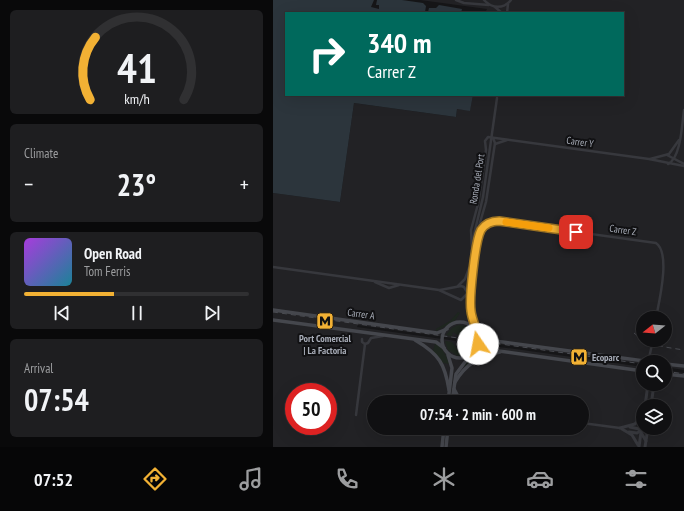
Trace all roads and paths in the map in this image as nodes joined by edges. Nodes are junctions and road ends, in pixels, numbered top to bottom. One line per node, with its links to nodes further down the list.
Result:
1 (456, 0): 4 (street)
2 (484, 0): 4 (street)
3 (510, 1): 4 (street); 6 (street)
4 (491, 5): 5 (street)
5 (501, 12)
6 (507, 12)
7 (497, 96): 19 (street, Ronda del Port, bridge)
8 (684, 110): 9 (street)
9 (680, 137): 14 (street); 15 (street)
10 (492, 138): 11 (street, Carrer Y); 12 (street); 13 (street)
11 (509, 140): 13 (street); 16 (street, Carrer Y)
12 (485, 144): 13 (street); 19 (street)
13 (494, 145): 19 (street)
14 (666, 155): 15 (street); 16 (street); 17 (street)
15 (672, 158): 17 (street); 18 (street)
16 (649, 159): 17 (street, Carrer Y)
17 (667, 163): 18 (street, Carrer Y)
18 (684, 165)
19 (471, 251): 20 (street, Ronda del Port)
20 (470, 265): 24 (street); 26 (street, Ronda del Port)
21 (273, 267): 22 (street)
22 (374, 281): 23 (street); 23 (street)
23 (400, 285): 25 (street)
24 (457, 286): 25 (street); 26 (street); 27 (street)
25 (439, 290): 27 (street)
26 (467, 292): 27 (street)
27 (455, 298)
28 (273, 310): 31 (main road, Carrer A)
29 (657, 311): 33 (street, Carrer Z)
30 (273, 320): 32 (main road, Carrer A)
31 (447, 329): 33 (main road); 37 (main road)
32 (361, 332): 34 (main road, Carrer A); 36 (street)
33 (477, 334): 38 (main road); 42 (main road)
34 (387, 335): 35 (main road, Carrer A); 36 (street)
35 (412, 339): 37 (main road, Carrer A); 50 (main road)
36 (365, 344): 54 (street)
37 (444, 348): 39 (main road)
38 (476, 350): 40 (main road); 41 (main road)
39 (447, 352): 41 (main road); 50 (main road)
40 (504, 352): 45 (main road); 48 (main road)
41 (470, 356): 48 (main road)
42 (636, 360)
43 (672, 365): 44 (main road)
44 (684, 366)
45 (636, 370)
46 (672, 373): 47 (main road)
47 (684, 376)
48 (455, 382): 49 (main road)
49 (454, 387): 52 (main road); 53 (main road)
50 (449, 390): 51 (main road)
51 (449, 395)
52 (453, 395)
53 (456, 395)
54 (355, 414)
55 (589, 423): 59 (street)
56 (636, 423): 57 (street)
57 (628, 427): 58 (street); 59 (street)
58 (636, 427)
59 (620, 428): 60 (street)
60 (628, 431): 61 (street); 70 (street)
61 (636, 433)
62 (443, 435): 68 (main road)
63 (447, 435): 69 (main road)
64 (640, 435): 70 (street)
65 (643, 435): 67 (street)
66 (646, 435): 67 (street)
67 (646, 441): 71 (street)
68 (442, 447)
69 (446, 447)
70 (639, 447)
71 (645, 447)

